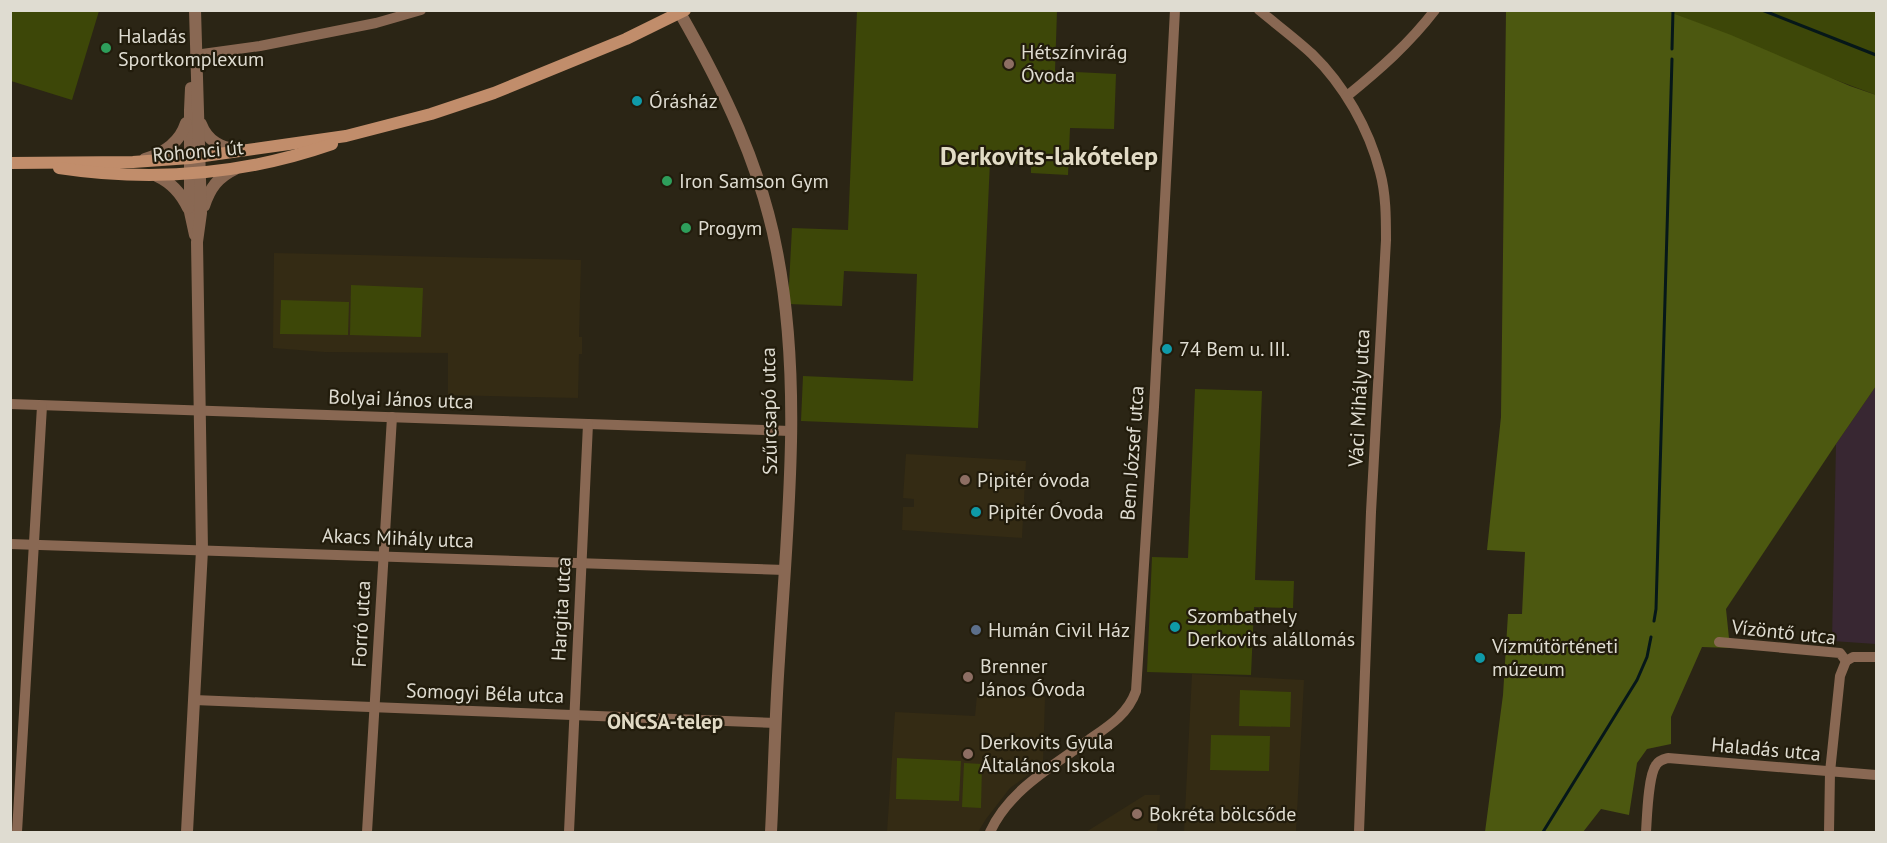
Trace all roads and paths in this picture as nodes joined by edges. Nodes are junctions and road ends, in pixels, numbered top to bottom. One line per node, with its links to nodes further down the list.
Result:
1 (195, 10): 7 (street)
2 (421, 10): 7 (street)
3 (1175, 10): 46 (street, Bem József utca)
4 (1259, 10): 8 (street, Váci Mihály utca)
5 (1435, 10): 8 (street)
6 (681, 11): 10 (main road, Rohonci út); 25 (street, Szűrcsapó utca)
7 (195, 55): 9 (street)
8 (1347, 96): 47 (street, Váci Mihály utca)
9 (194, 114): 11 (street); 12 (street); 13 (street)
10 (370, 131): 11 (main road, Rohonci út); 16 (main road, Rohonci út)
11 (288, 144): 12 (main road, Rohonci út)
12 (195, 158): 13 (main road, Rohonci út); 17 (street)
13 (133, 162): 15 (main road, Rohonci út)
14 (10, 163): 15 (main road, Rohonci út)
15 (25, 163): 18 (main road, Rohonci út)
16 (235, 170): 17 (main road, Rohonci út); 19 (street)
17 (195, 174): 18 (main road, Rohonci út); 19 (street)
18 (156, 176): 19 (street)
19 (195, 212): 22 (street)
20 (10, 404): 21 (street, Bolyai János utca)
21 (42, 406): 22 (street, Bolyai János utca); 27 (street)
22 (200, 409): 23 (street, Bolyai János utca); 28 (street)
23 (392, 417): 24 (street, Bolyai János utca); 29 (street, Forró utca)
24 (588, 424): 25 (street, Bolyai János utca); 30 (street, Hargita utca)
25 (790, 431): 31 (street, Szűrcsapó utca)
26 (10, 544): 27 (street, Akacs Mihály utca)
27 (34, 545): 28 (street, Akacs Mihály utca); 41 (street)
28 (202, 550): 29 (street, Akacs Mihály utca); 35 (street)
29 (384, 556): 30 (street, Akacs Mihály utca); 36 (street, Forró utca)
30 (582, 563): 31 (street, Akacs Mihály utca); 37 (street, Hargita utca)
31 (785, 570): 38 (street, Szűrcsapó utca)
32 (1719, 642): 34 (street, Vízöntő utca)
33 (1876, 657): 34 (street, Vízöntő utca)
34 (1846, 661): 39 (street)
35 (194, 700): 36 (street, Somogyi Béla utca); 42 (street)
36 (375, 707): 37 (street, Somogyi Béla utca); 43 (street, Forró utca)
37 (574, 715): 38 (street, Somogyi Béla utca); 44 (street, Hargita utca)
38 (776, 723): 45 (street, Szűrcsapó utca)
39 (1830, 772): 40 (street, Haladás utca); 48 (street, Haladás utca); 49 (street)
40 (1876, 775)
41 (17, 832)
42 (187, 832)
43 (367, 832)
44 (569, 832)
45 (771, 832)
46 (990, 832)
47 (1359, 832)
48 (1646, 832)
49 (1829, 832)

